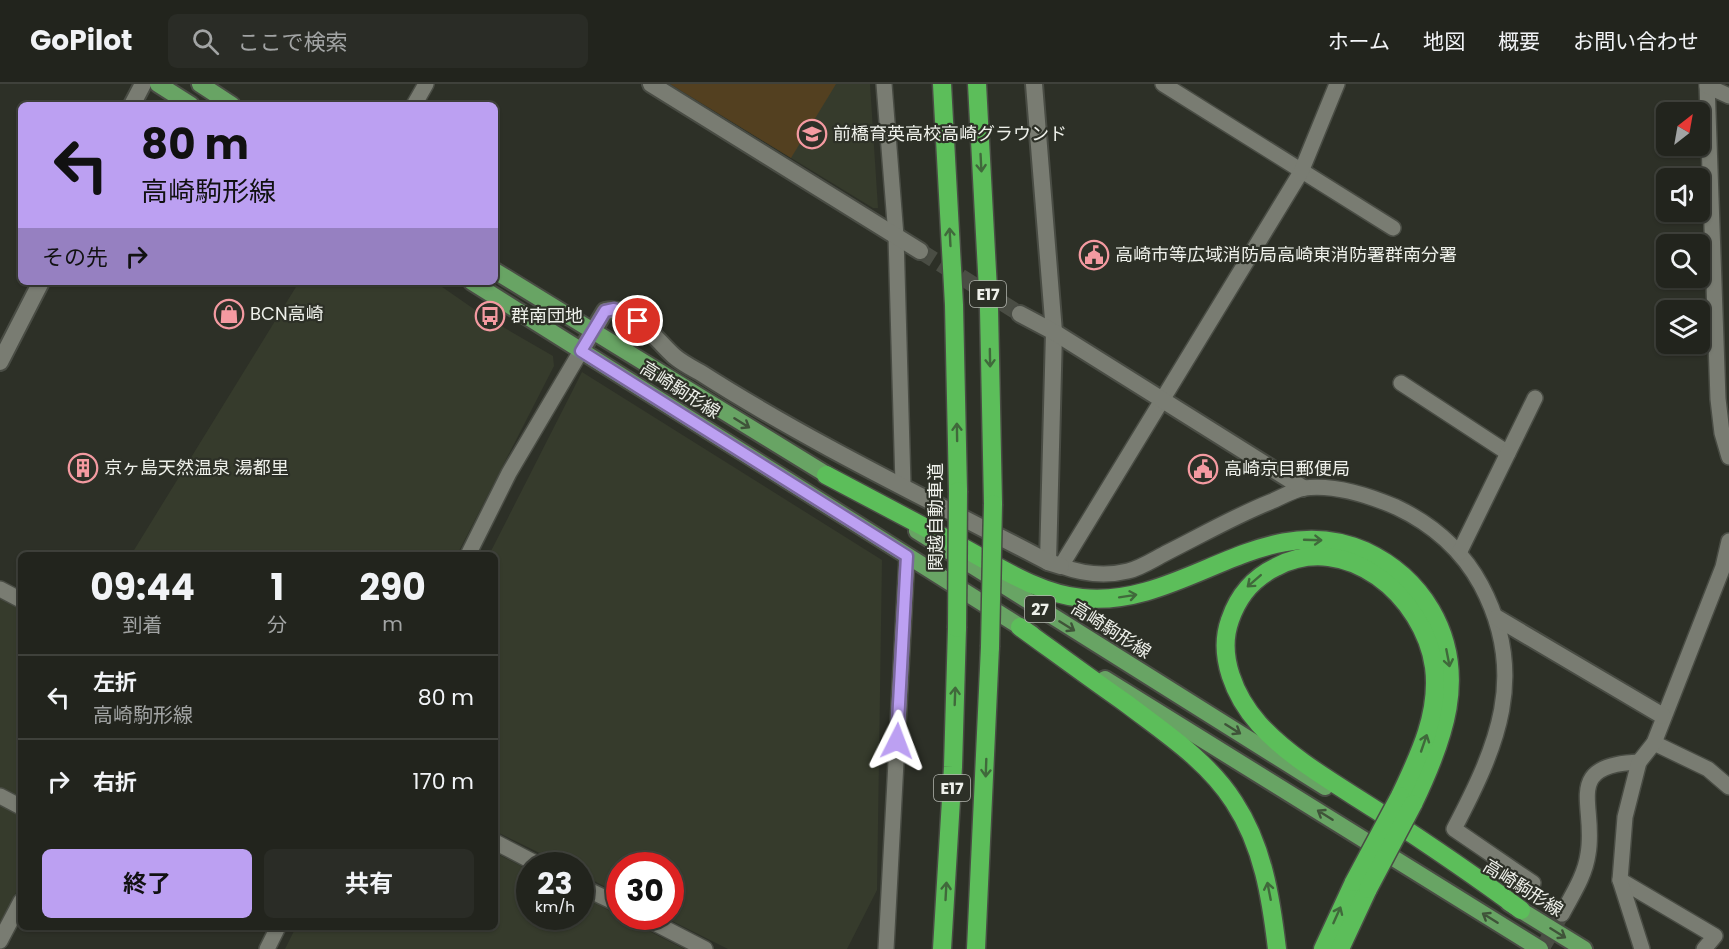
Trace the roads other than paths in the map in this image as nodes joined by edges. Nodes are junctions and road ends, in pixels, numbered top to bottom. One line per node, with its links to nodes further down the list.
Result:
1 (143, 84): 14 (street)
2 (158, 84): 15 (main road)
3 (200, 84): 16 (main road)
4 (426, 84): 17 (street)
5 (651, 84): 20 (street)
6 (884, 84): 20 (street)
7 (942, 84): 68 (highway, 関越自動車道 / E17, one-way to 7, bridge)
8 (976, 84): 69 (highway, E17, one-way to 69, bridge)
9 (1163, 84): 18 (street)
10 (1337, 84): 18 (street)
11 (1707, 85): 13 (street); 34 (street)
12 (1037, 87): 27 (street)
13 (1729, 96)
14 (134, 102)
15 (186, 102)
16 (227, 102)
17 (416, 102)
18 (1301, 172): 19 (street); 32 (street)
19 (1393, 228)
20 (896, 236): 21 (street); 36 (street)
21 (920, 251)
22 (498, 273): 26 (main road, 高崎駒形線 / 27)
23 (39, 285): 29 (street)
24 (477, 285): 28 (main road, 高崎駒形線 / 27)
25 (1020, 314): 27 (street)
26 (593, 331): 28 (street); 35 (main road, 高崎駒形線 / 27, one-way to 35); 36 (street)
27 (1054, 332): 32 (street); 42 (street)
28 (581, 351): 39 (street); 41 (main road, 高崎駒形線 / 27)
29 (0, 362)
30 (1401, 383): 33 (street)
31 (1535, 398): 33 (street)
32 (1164, 400): 37 (street); 42 (street)
33 (1508, 453): 40 (street)
34 (1729, 457)
35 (826, 475): 52 (highway, one-way to 52); 60 (main road, 高崎駒形線 / 27, one-way to 60)
36 (903, 485): 42 (street)
37 (1303, 488): 40 (street); 42 (street)
38 (1729, 541): 47 (street)
39 (470, 552)
40 (1459, 553): 45 (street)
41 (907, 556): 46 (main road, 高崎駒形線 / 27); 67 (street)
42 (1055, 564)
43 (0, 589): 44 (street)
44 (18, 598)
45 (1497, 618): 47 (street); 57 (street)
46 (1020, 627): 70 (highway, one-way to 46); 73 (main road, 高崎駒形線 / 27, one-way to 46)
47 (1663, 716): 48 (street)
48 (1654, 743): 49 (street); 50 (street)
49 (1639, 762): 56 (street); 61 (street)
50 (1729, 787)
51 (0, 796): 53 (street)
52 (1406, 800): 58 (highway, bridge); 60 (highway, one-way to 60)
53 (18, 805)
54 (498, 844): 55 (street)
55 (516, 853)
56 (1620, 880): 75 (street); 76 (street)
57 (1533, 883)
58 (1361, 885): 71 (highway, one-way to 58); 72 (highway)
59 (18, 907): 64 (street)
60 (1521, 910): 74 (main road, 高崎駒形線 / 27, one-way to 74)
61 (1562, 914)
62 (276, 930): 65 (street)
63 (668, 930): 66 (street)
64 (0, 941)
65 (267, 949)
66 (705, 949)
67 (886, 949)
68 (942, 949)
69 (977, 949)
70 (1277, 949)
71 (1323, 949)
72 (1340, 949)
73 (1540, 949)
74 (1584, 949)
75 (1642, 949)
76 (1704, 949)

